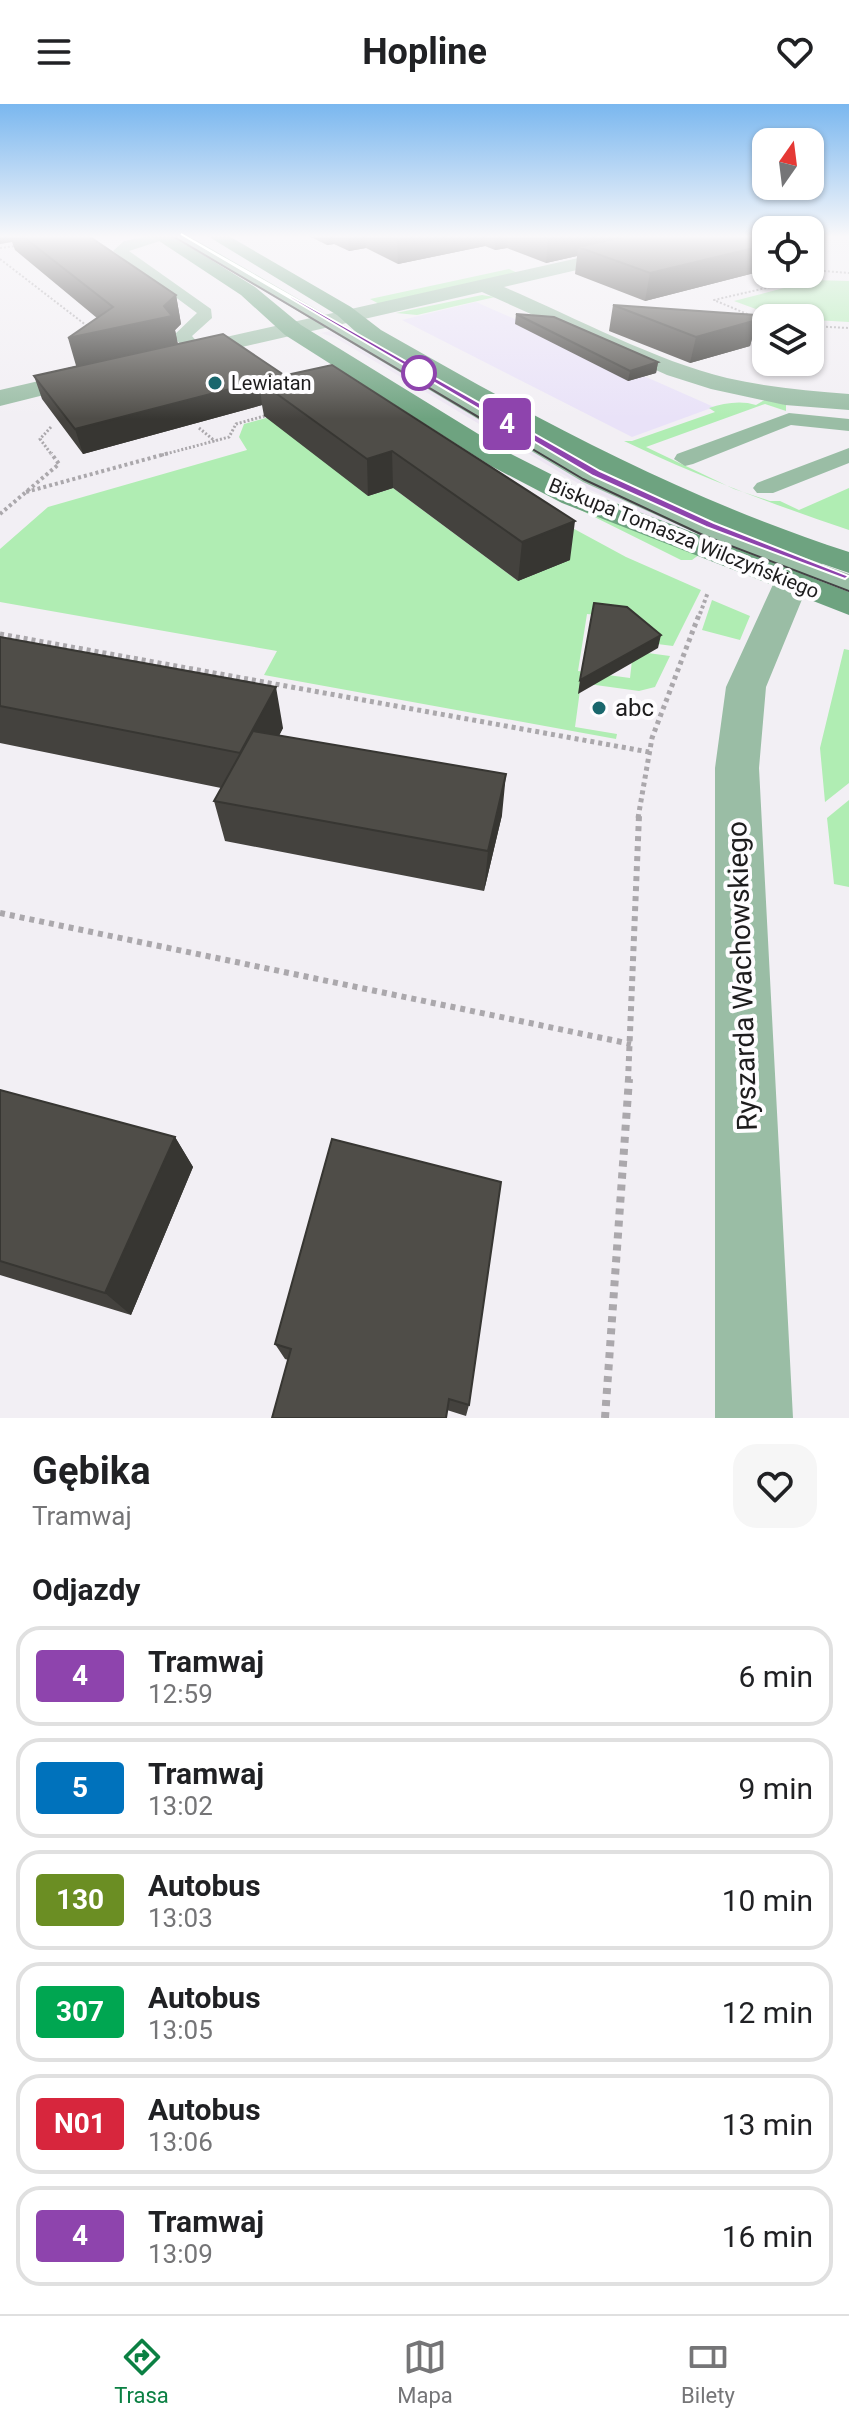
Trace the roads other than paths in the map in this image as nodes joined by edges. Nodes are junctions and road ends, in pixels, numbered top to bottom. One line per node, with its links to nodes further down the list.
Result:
1 (183, 296): 9 (lane)
2 (254, 296): 8 (street, Biskupa Tomasza Wilczyńskiego)
3 (290, 296): 7 (lane)
4 (304, 296): 7 (street, Biskupa Tomasza Wilczyńskiego)
5 (441, 296): 7 (street)
6 (509, 296): 13 (street)
7 (339, 320): 8 (street); 18 (street, Biskupa Tomasza Wilczyńskiego)
8 (293, 330): 9 (street); 18 (street, Biskupa Tomasza Wilczyńskiego)
9 (196, 351): 10 (street)
10 (150, 362)
11 (119, 369): 12 (street)
12 (0, 398)
13 (849, 402)
14 (849, 425): 16 (lane)
15 (849, 455): 17 (lane)
16 (685, 459)
17 (765, 488)
18 (821, 570): 19 (street, Biskupa Tomasza Wilczyńskiego); 20 (street, Ryszarda Wachowskiego)
19 (849, 604)
20 (754, 1418)

